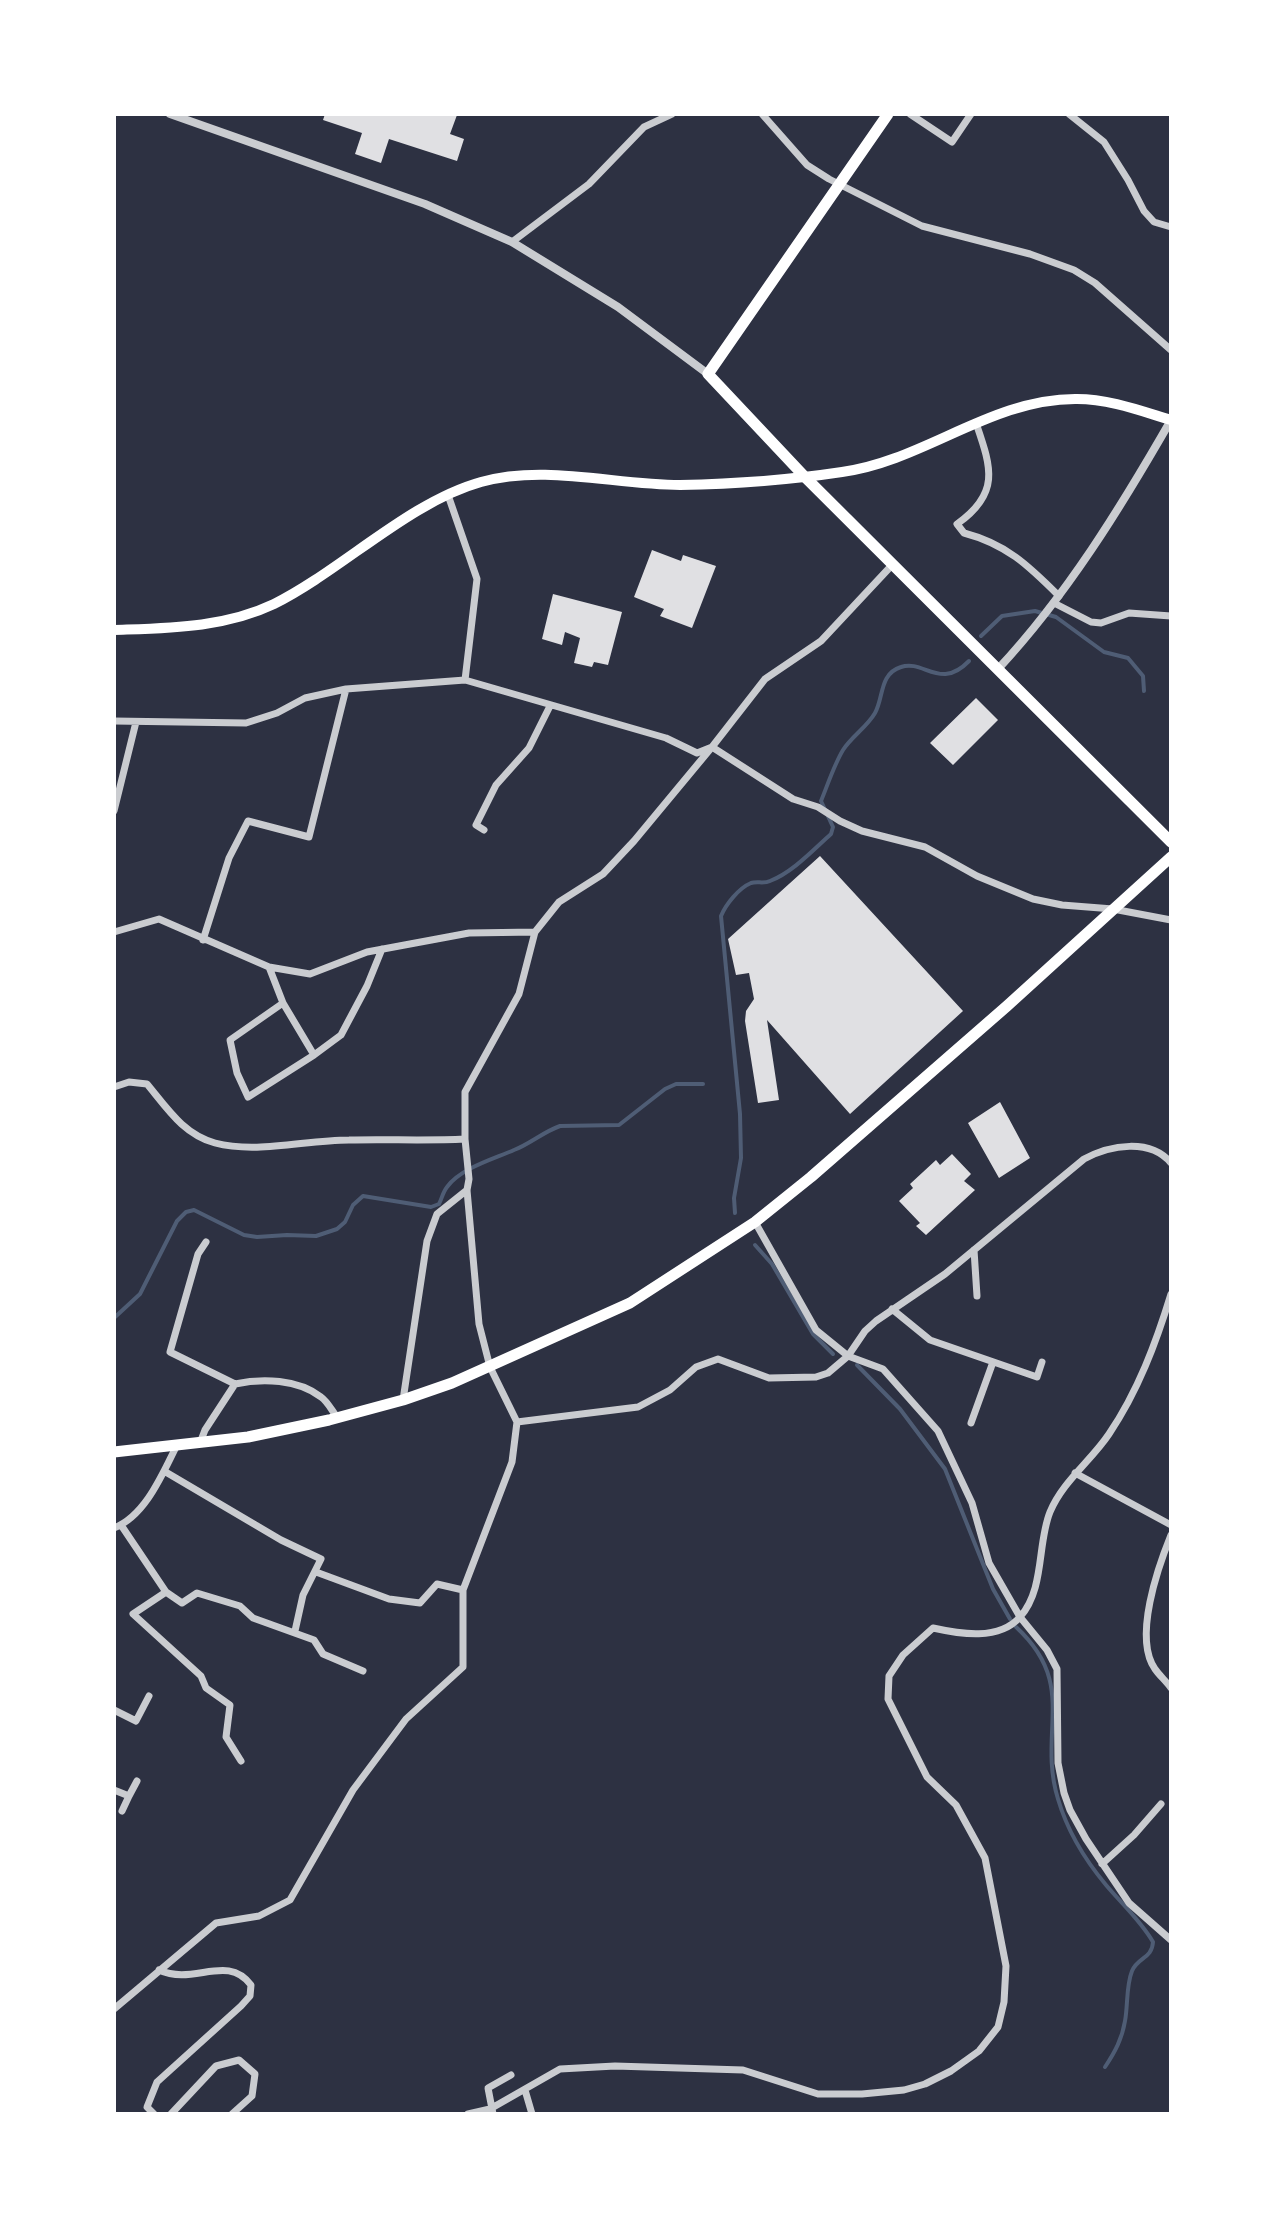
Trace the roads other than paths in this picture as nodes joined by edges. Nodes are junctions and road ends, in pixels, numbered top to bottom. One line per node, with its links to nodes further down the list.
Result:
1 (170, 114): 10 (street)
2 (672, 114): 10 (street)
3 (762, 114): 8 (street)
4 (888, 114): 8 (main road)
5 (910, 114): 6 (street)
6 (971, 114)
7 (1069, 114): 9 (street)
8 (840, 185): 11 (street); 12 (main road)
9 (1171, 227)
10 (512, 242): 12 (street)
11 (1171, 350)
12 (708, 374): 15 (main road)
13 (1171, 419): 14 (main road); 18 (street)
14 (976, 423): 15 (main road); 18 (street)
15 (804, 476): 16 (main road); 17 (main road)
16 (448, 495): 20 (main road); 22 (street)
17 (894, 563): 21 (main road); 27 (street)
18 (1054, 603): 19 (street); 21 (street)
19 (1171, 616)
20 (114, 630)
21 (998, 669): 30 (main road)
22 (465, 680): 23 (street); 24 (street)
23 (346, 689): 26 (street); 36 (street)
24 (550, 706): 27 (street); 29 (street)
25 (114, 721): 26 (street)
26 (136, 722): 28 (street)
27 (712, 747): 32 (street); 35 (street)
28 (114, 811)
29 (484, 830)
30 (1171, 842)
31 (1171, 857): 32 (main road)
32 (1113, 909): 33 (street); 45 (main road)
33 (1171, 920)
34 (114, 932): 36 (street)
35 (535, 932): 37 (street); 42 (street)
36 (203, 940): 38 (street)
37 (382, 949): 38 (street); 40 (street)
38 (269, 967): 39 (street)
39 (283, 1003): 40 (street); 40 (street)
40 (314, 1055)
41 (114, 1087): 42 (street)
42 (465, 1139): 44 (street)
43 (1171, 1163): 47 (street)
44 (467, 1190): 54 (street); 58 (street)
45 (755, 1222): 51 (street); 54 (main road)
46 (206, 1242): 56 (street)
47 (974, 1250): 49 (street); 50 (street)
48 (1171, 1294): 66 (street)
49 (977, 1296)
50 (892, 1309): 51 (street); 52 (street)
51 (848, 1356): 60 (street); 73 (street)
52 (993, 1362): 55 (street); 61 (street)
53 (1042, 1362): 55 (street)
54 (490, 1367): 58 (main road); 60 (street)
55 (1037, 1377): 57 (street)
56 (235, 1384): 59 (street); 62 (street)
57 (1033, 1388)
58 (403, 1400): 59 (main road)
59 (337, 1417): 62 (main road)
60 (517, 1422): 71 (street)
61 (971, 1423)
62 (200, 1444): 63 (main road)
63 (176, 1447): 64 (main road); 65 (street)
64 (114, 1452)
65 (164, 1471): 68 (street); 70 (street)
66 (1075, 1473): 67 (street); 73 (street)
67 (1171, 1525)
68 (118, 1527): 72 (street)
69 (1171, 1535): 77 (street)
70 (316, 1572): 71 (street); 74 (street)
71 (463, 1590): 89 (street)
72 (166, 1592): 74 (street); 81 (street)
73 (1020, 1617): 87 (street); 92 (street)
74 (295, 1631): 75 (street)
75 (363, 1671)
76 (1171, 1671): 77 (street)
77 (1161, 1676): 78 (street)
78 (1171, 1688)
79 (149, 1696): 80 (street)
80 (114, 1710)
81 (241, 1761)
82 (137, 1781): 84 (street)
83 (114, 1790): 84 (street)
84 (129, 1796): 86 (street)
85 (1161, 1804): 87 (street)
86 (122, 1811)
87 (1102, 1864): 88 (street)
88 (1171, 1940)
89 (159, 1970): 90 (street); 94 (street)
90 (116, 2004)
91 (511, 2075): 93 (street)
92 (525, 2090): 93 (street); 98 (street)
93 (491, 2112): 97 (street)
94 (154, 2114)
95 (171, 2114): 96 (street)
96 (232, 2114)
97 (468, 2114)
98 (532, 2114)

